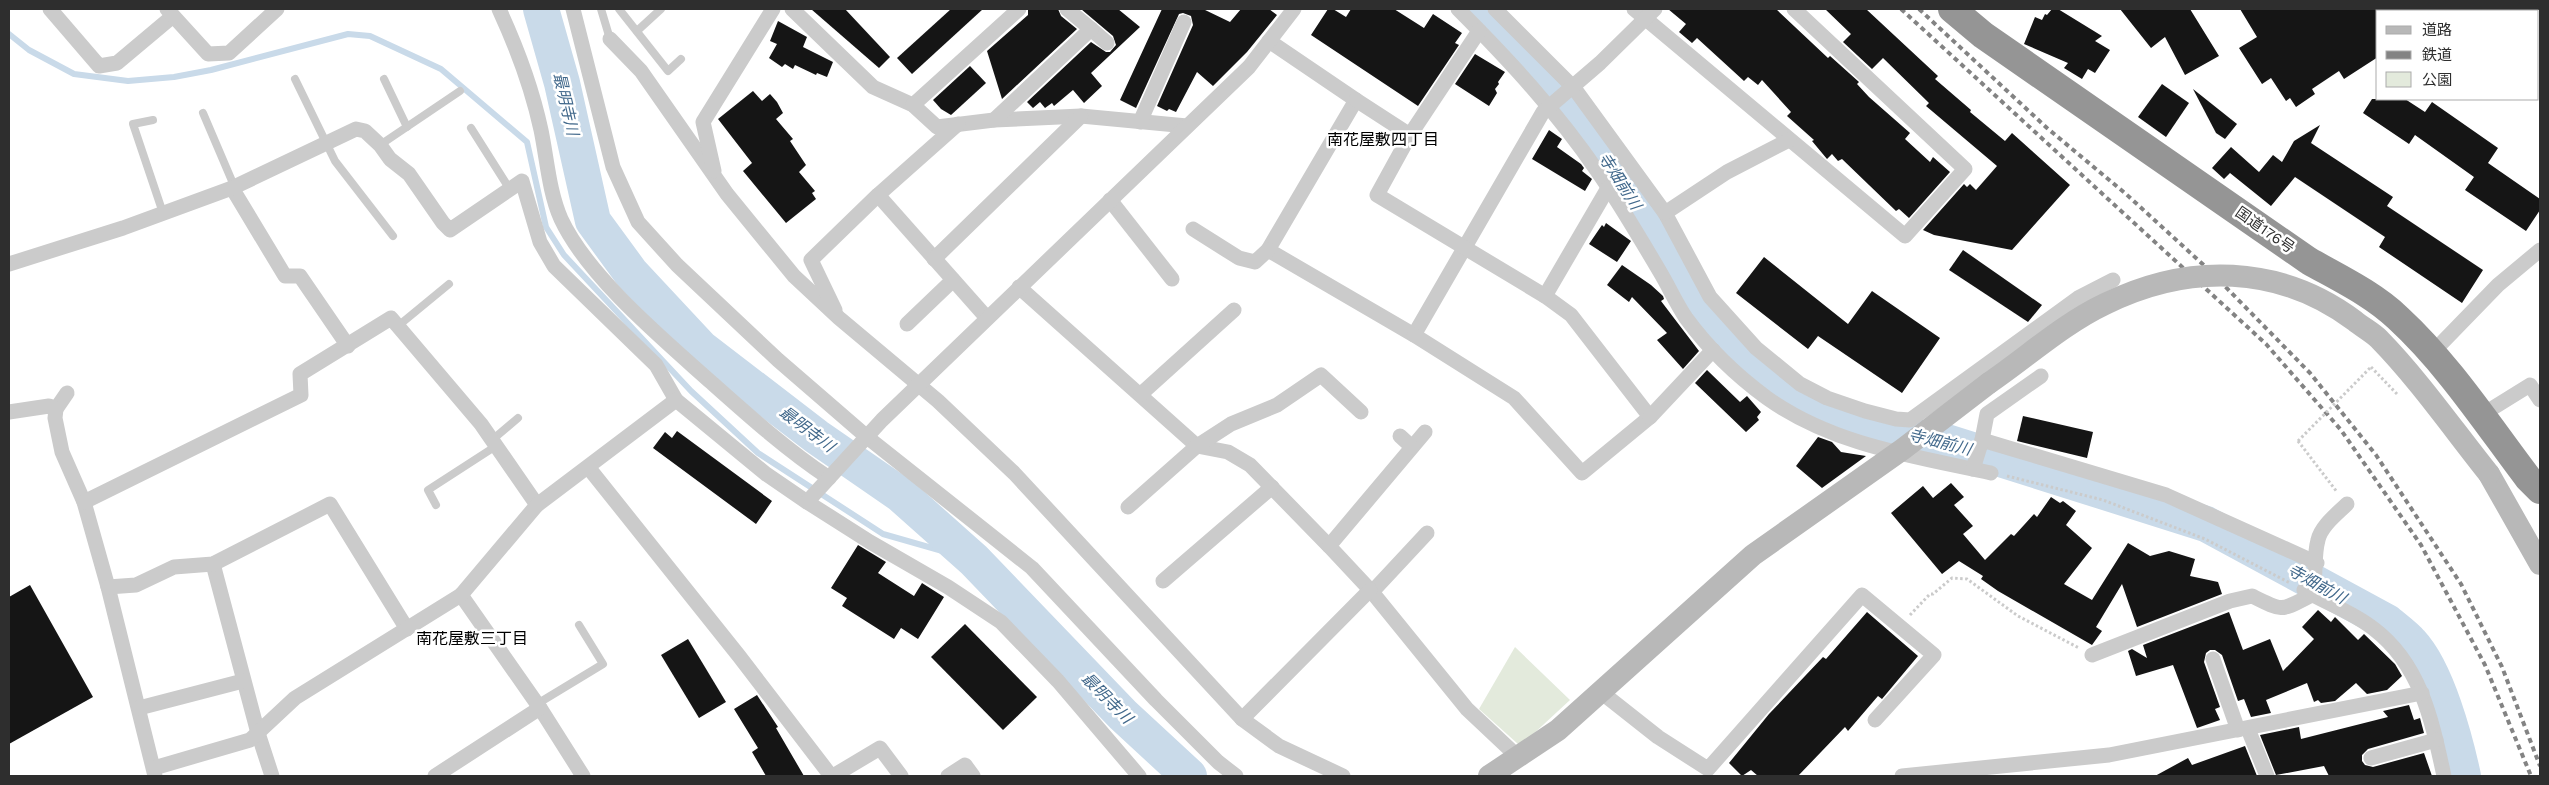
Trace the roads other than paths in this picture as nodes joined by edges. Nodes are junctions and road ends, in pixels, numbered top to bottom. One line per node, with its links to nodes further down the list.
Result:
1 (50, 9): 17 (street)
2 (277, 9): 17 (street)
3 (499, 9): 102 (street)
4 (573, 9): 93 (street)
5 (601, 9): 23 (lane)
6 (619, 9): 21 (lane)
7 (661, 9): 21 (lane)
8 (774, 9): 49 (street)
9 (792, 9): 32 (street)
10 (1020, 9): 32 (street)
11 (1068, 9): 20 (street)
12 (1294, 9): 24 (street)
13 (1458, 9): 22 (street)
14 (1495, 9): 29 (street)
15 (1794, 9): 46 (street)
16 (1952, 9): 78 (highway, 国道176号)
17 (170, 12)
18 (1644, 12): 29 (street); 46 (street)
19 (1184, 22): 39 (street)
20 (1090, 29): 25 (street); 37 (street)
21 (636, 31): 26 (lane)
22 (1479, 31): 33 (street); 45 (street)
23 (610, 39): 49 (street)
24 (1269, 41): 31 (street); 42 (street)
25 (1107, 44)
26 (681, 59)
27 (295, 78): 47 (lane)
28 (384, 80): 43 (lane)
29 (1572, 87): 33 (street); 56 (street)
30 (460, 91): 43 (lane)
31 (1356, 100): 45 (street); 60 (street)
32 (913, 105): 41 (street)
33 (1550, 106): 52 (street); 59 (street)
34 (203, 113): 50 (lane)
35 (1081, 116): 37 (street); 39 (street); 62 (street)
36 (153, 120): 40 (lane)
37 (994, 120): 41 (street)
38 (123, 122): 40 (lane)
39 (1140, 122): 42 (street)
40 (132, 124): 55 (lane)
41 (958, 124): 53 (street)
42 (1187, 126): 54 (street)
43 (407, 127): 48 (lane)
44 (471, 128): 51 (lane)
45 (1410, 135): 59 (street)
46 (1789, 140): 56 (street)
47 (326, 144): 48 (street); 50 (street); 58 (lane)
48 (380, 145): 51 (street)
49 (716, 178): 71 (street)
50 (232, 188): 55 (street); 76 (street)
51 (509, 188): 83 (street)
52 (1608, 188): 69 (street); 77 (street)
53 (878, 196): 62 (street); 71 (street)
54 (1110, 200): 64 (street); 68 (street)
55 (163, 213): 63 (street)
56 (1665, 213): 66 (street)
57 (1193, 229): 60 (street)
58 (393, 236)
59 (1465, 248): 69 (street); 75 (street)
60 (1268, 250): 75 (street)
61 (2540, 250): 78 (street)
62 (934, 259): 65 (street)
63 (9, 264)
64 (1172, 278)
65 (953, 280): 72 (street); 73 (street)
66 (2112, 280)
67 (449, 284): 74 (lane)
68 (1019, 287): 72 (street); 82 (street)
69 (1545, 296): 89 (street)
70 (1234, 310): 82 (street)
71 (839, 318): 80 (street)
72 (987, 318): 80 (street)
73 (907, 324)
74 (398, 326): 76 (street); 95 (street)
75 (1414, 335): 89 (street)
76 (348, 346): 106 (street)
77 (1713, 350): 89 (street); 98 (street)
78 (2432, 353): 88 (highway, 国道176号)
79 (2041, 376): 94 (street)
80 (919, 385): 93 (street); 130 (street)
81 (67, 393): 85 (street)
82 (1141, 394): 96 (street)
83 (676, 400): 99 (street); 105 (street)
84 (2540, 400): 88 (street)
85 (56, 409): 86 (street); 106 (street)
86 (9, 412)
87 (1361, 412): 96 (street)
88 (2480, 416): 104 (highway, 国道176号)
89 (1650, 417)
90 (518, 418): 95 (lane)
91 (1425, 432): 97 (street)
92 (1400, 436): 97 (street)
93 (864, 440): 102 (street); 148 (street)
94 (1982, 440): 100 (street); 115 (street)
95 (494, 443): 108 (lane); 109 (street)
96 (1197, 446): 103 (street); 110 (street)
97 (1412, 447): 112 (street)
98 (1899, 451): 100 (street); 114 (street, bridge); 126 (street)
99 (588, 467): 109 (street); 143 (street)
100 (1973, 469): 101 (street)
101 (1991, 473)
102 (828, 479): 105 (street)
103 (1272, 487): 112 (street); 116 (street)
104 (2540, 490)
105 (809, 500): 147 (street)
106 (84, 502): 117 (street)
107 (2346, 504): 115 (street)
108 (436, 505)
109 (537, 505): 120 (street)
110 (1128, 507)
111 (1427, 533): 118 (street)
112 (1329, 546): 118 (street)
113 (213, 564): 117 (street); 122 (street); 125 (street)
114 (2540, 564)
115 (2317, 568): 119 (street)
116 (1163, 581)
117 (108, 587): 129 (street)
118 (1371, 591): 130 (street); 135 (street)
119 (2310, 592): 123 (street); 127 (street)
120 (462, 595): 122 (street); 128 (street)
121 (579, 625): 128 (lane)
122 (406, 629): 133 (street)
123 (2092, 655)
124 (2213, 659): 132 (street)
125 (243, 681): 129 (street); 133 (street)
126 (1601, 692): 135 (street); 138 (street)
127 (2422, 693): 132 (street); 134 (street)
128 (538, 706): 141 (street); 142 (street)
129 (139, 708): 137 (street)
130 (1242, 719): 149 (street)
131 (1875, 720): 138 (street)
132 (2243, 729): 139 (street); 152 (street)
133 (258, 733): 137 (street); 140 (street)
134 (2436, 740): 136 (street); 153 (street)
135 (1518, 757): 150 (street)
136 (2371, 758)
137 (154, 772)
138 (1713, 773)
139 (1969, 773): 151 (street)
140 (272, 776)
141 (435, 776)
142 (583, 776)
143 (832, 776): 144 (street)
144 (901, 776)
145 (948, 776): 146 (street)
146 (973, 776)
147 (1139, 776)
148 (1236, 776)
149 (1343, 776)
150 (1489, 776)
151 (1902, 776)
152 (2267, 776)
153 (2444, 776)

